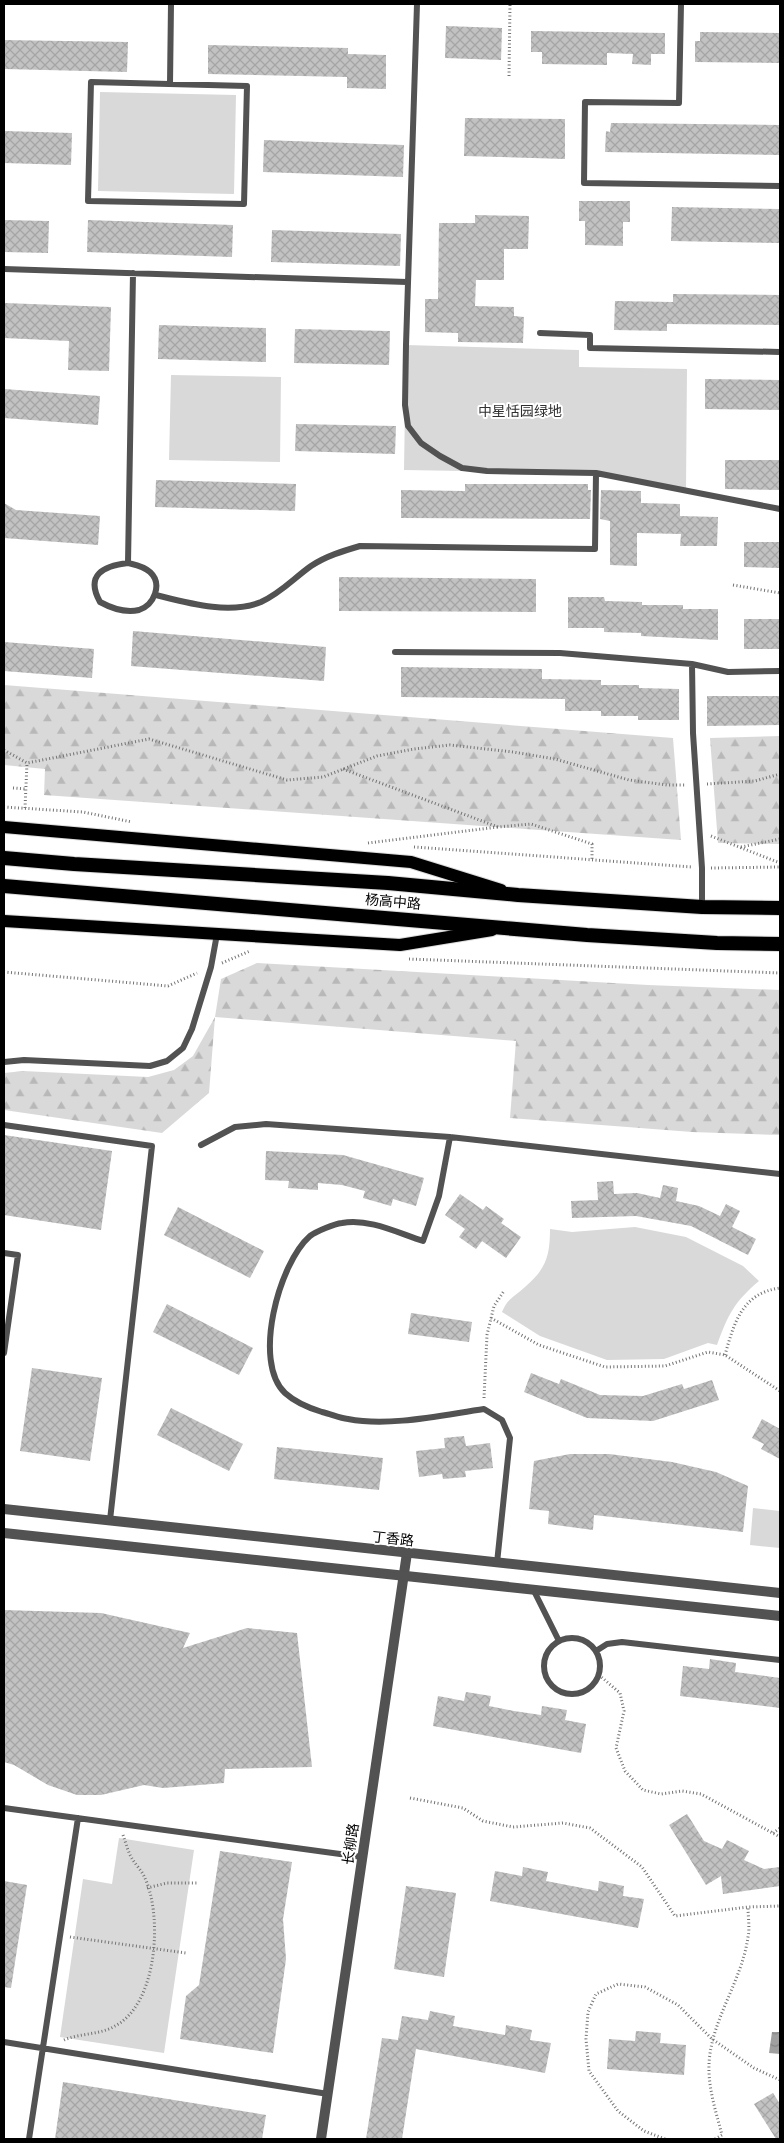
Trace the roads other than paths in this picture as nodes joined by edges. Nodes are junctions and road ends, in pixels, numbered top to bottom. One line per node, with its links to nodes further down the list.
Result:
1 (171, 4): 4 (lane)
2 (417, 4): 8 (lane)
3 (681, 4): 5 (lane)
4 (170, 84): 4 (lane)
5 (780, 186)
6 (4, 269): 7 (lane)
7 (133, 273): 8 (lane); 13 (lane)
8 (408, 282): 11 (lane)
9 (540, 333): 10 (lane)
10 (780, 352)
11 (596, 473): 12 (lane); 14 (lane)
12 (780, 509)
13 (128, 563): 14 (lane); 14 (lane)
14 (156, 595)
15 (394, 652): 16 (lane)
16 (692, 664): 17 (lane); 22 (lane)
17 (780, 671)
18 (4, 827): 21 (main road, 杨高中路)
19 (4, 858): 21 (highway, 杨高中路)
20 (4, 886): 25 (highway, 杨高中路)
21 (518, 895): 22 (highway, 杨高中路)
22 (702, 907): 23 (highway, 杨高中路)
23 (780, 908)
24 (4, 921): 26 (main road)
25 (508, 928): 26 (main road); 27 (highway, 杨高中路)
26 (217, 934): 28 (lane)
27 (780, 944)
28 (4, 1062)
29 (4, 1125): 36 (lane)
30 (450, 1137): 31 (lane); 32 (lane); 39 (lane)
31 (201, 1144)
32 (780, 1174)
33 (4, 1253): 34 (lane)
34 (4, 1353)
35 (4, 1509): 36 (street, 丁香路)
36 (110, 1520): 38 (street, 丁香路)
37 (4, 1534): 40 (street)
38 (407, 1553): 39 (street, 丁香路); 40 (street, 长柳路)
39 (497, 1563): 42 (street, 丁香路)
40 (404, 1575): 41 (street); 49 (street, 长柳路)
41 (533, 1589): 43 (street); 44 (lane)
42 (780, 1593)
43 (780, 1616)
44 (559, 1641): 45 (lane); 45 (lane)
45 (596, 1651): 46 (lane)
46 (780, 1660)
47 (4, 1808): 48 (lane)
48 (78, 1818): 49 (lane); 51 (lane)
49 (362, 1857): 52 (street, 长柳路)
50 (4, 2042): 51 (lane)
51 (42, 2048): 52 (lane); 53 (lane)
52 (328, 2094): 54 (street, 长柳路)
53 (29, 2139)
54 (321, 2139)

